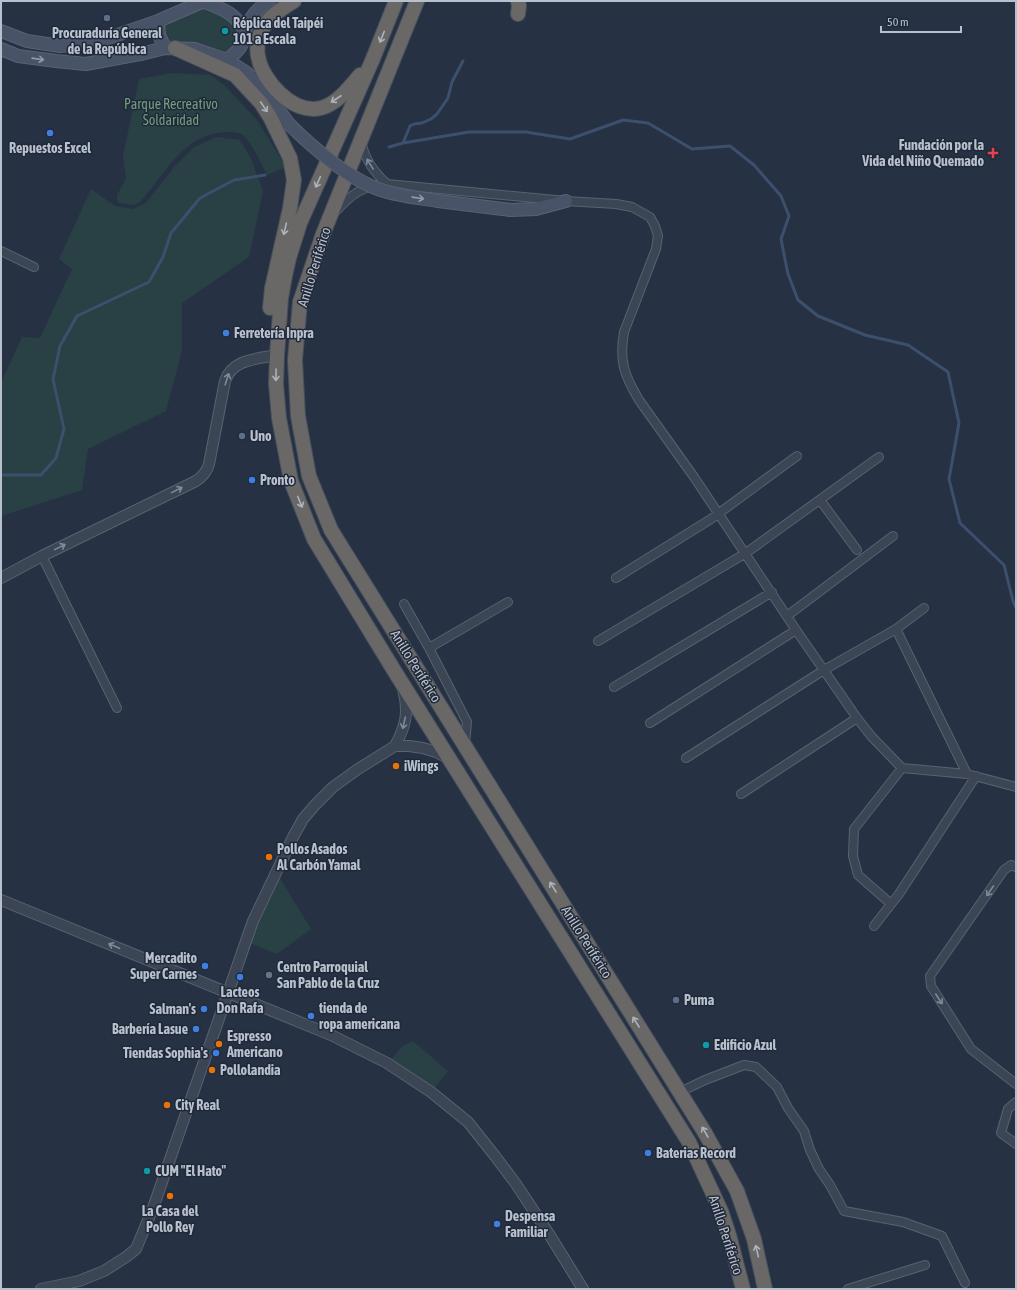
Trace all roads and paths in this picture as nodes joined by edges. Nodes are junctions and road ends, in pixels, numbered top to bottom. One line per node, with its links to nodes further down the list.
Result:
1 (204, 1): 6 (main road); 8 (main road)
2 (268, 1): 8 (main road)
3 (294, 1): 12 (highway, one-way to 3)
4 (396, 1): 12 (highway, Anillo Periférico, one-way to 12)
5 (417, 1): 13 (highway, Anillo Periférico)
6 (158, 21): 7 (main road); 9 (main road)
7 (1, 31)
8 (245, 31): 11 (main road)
9 (170, 48): 10 (main road, one-way to 9); 11 (main road); 19 (highway, one-way to 19)
10 (1, 49)
11 (227, 60): 15 (main road, one-way to 15, bridge)
12 (372, 61): 19 (highway, Anillo Periférico, one-way to 19)
13 (361, 140): 14 (street, one-way to 13); 16 (highway, Anillo Periférico)
14 (388, 184): 15 (street); 16 (street)
15 (566, 201): 24 (street)
16 (329, 219): 46 (highway, Anillo Periférico)
17 (1, 251): 18 (street)
18 (34, 267)
19 (278, 338): 20 (highway, Anillo Periférico)
20 (277, 355): 28 (street, one-way to 20); 41 (highway, Anillo Periférico, one-way to 41)
21 (797, 456): 24 (street)
22 (879, 457): 23 (street)
23 (820, 500): 26 (street); 27 (street)
24 (718, 514): 27 (street); 30 (street)
25 (893, 536): 35 (street)
26 (856, 550)
27 (746, 553): 31 (street); 38 (street)
28 (42, 556): 29 (street); 43 (street)
29 (1, 578)
30 (616, 578)
31 (772, 592): 35 (street); 42 (street)
32 (508, 602): 39 (street)
33 (404, 604): 39 (street)
34 (924, 608): 36 (street)
35 (787, 616): 37 (street)
36 (896, 629): 40 (street); 51 (street)
37 (796, 630): 40 (street); 45 (street)
38 (598, 641)
39 (429, 648): 46 (street)
40 (824, 670): 44 (street); 48 (street)
41 (395, 672): 47 (street, one-way to 47); 49 (highway, Anillo Periférico)
42 (614, 687)
43 (117, 708)
44 (857, 718): 50 (street); 54 (street)
45 (650, 723)
46 (465, 745): 61 (highway, Anillo Periférico, one-way to 46)
47 (395, 746): 49 (street); 59 (street)
48 (686, 758)
49 (449, 759): 69 (highway, Anillo Periférico)
50 (902, 768): 51 (street); 57 (street)
51 (967, 774): 52 (street)
52 (976, 776): 53 (street); 57 (street)
53 (1016, 787)
54 (741, 794)
55 (1016, 867): 60 (street, one-way to 60)
56 (1, 900): 59 (street, one-way to 56)
57 (891, 904): 58 (street)
58 (874, 926)
59 (228, 993): 67 (street); 68 (street)
60 (1016, 1084)
61 (680, 1092): 65 (street); 70 (highway, Anillo Periférico, one-way to 61)
62 (1016, 1102): 63 (street)
63 (1016, 1144)
64 (925, 1265): 66 (street)
65 (965, 1284)
66 (860, 1287): 71 (street)
67 (41, 1289)
68 (583, 1289)
69 (743, 1289)
70 (765, 1289)
71 (848, 1289)

